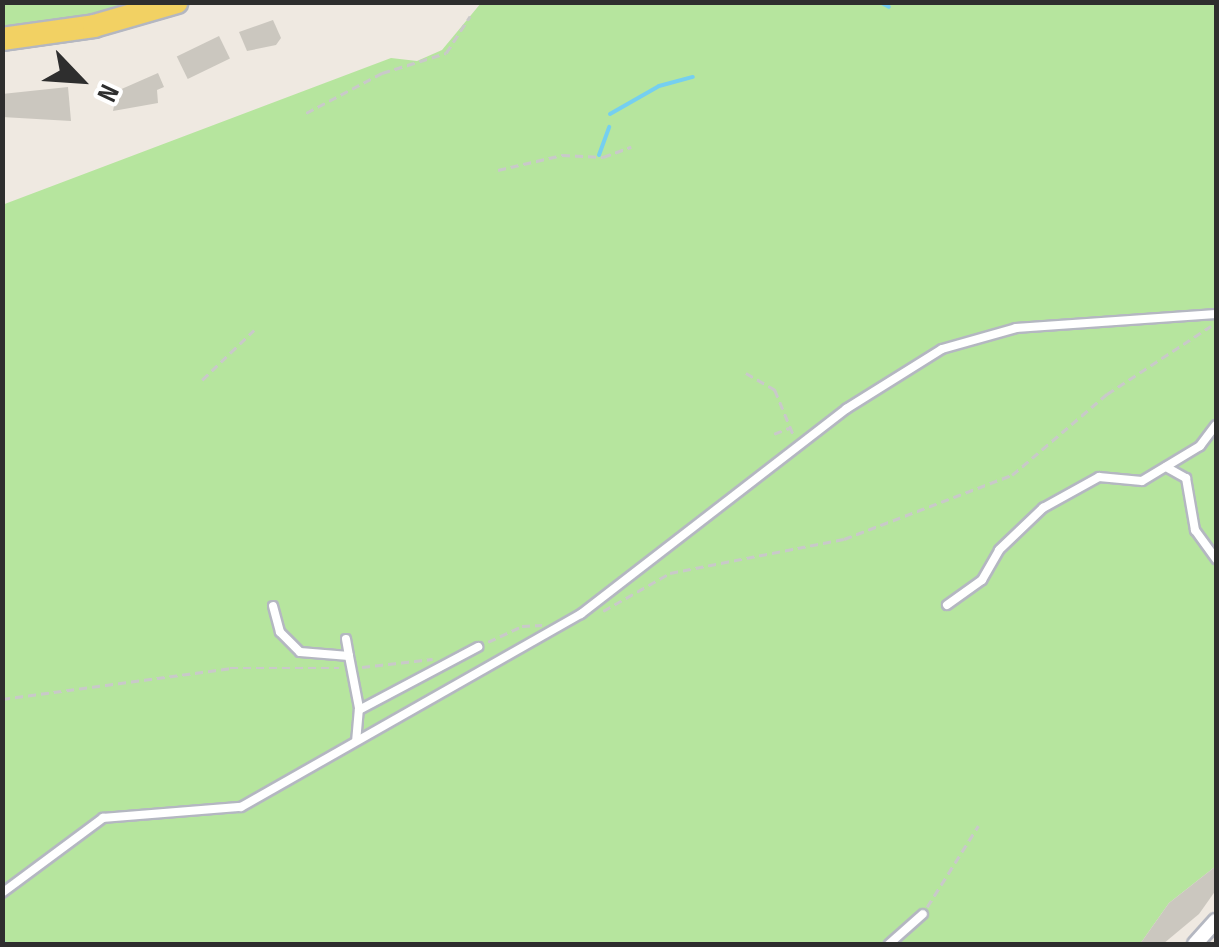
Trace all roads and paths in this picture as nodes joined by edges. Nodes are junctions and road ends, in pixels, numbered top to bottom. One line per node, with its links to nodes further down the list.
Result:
1 (178, 2): 3 (main road)
2 (470, 16): 4 (path)
3 (2, 40)
4 (306, 113)
5 (631, 147): 6 (path)
6 (498, 170)
7 (1216, 314): 14 (lane)
8 (254, 330): 10 (path)
9 (746, 373): 12 (path)
10 (202, 380)
11 (1216, 424): 15 (lane)
12 (791, 427): 13 (path); 14 (path)
13 (774, 434)
14 (798, 446): 23 (lane)
15 (1166, 467): 16 (lane); 17 (lane)
16 (1216, 559)
17 (947, 605)
18 (273, 606): 21 (lane)
19 (346, 639): 21 (lane)
20 (478, 646): 22 (lane)
21 (349, 656): 22 (lane)
22 (359, 710): 23 (lane)
23 (356, 740): 25 (lane)
24 (978, 826): 26 (path)
25 (2, 893)
26 (923, 914): 28 (lane)
27 (1216, 921): 29 (street)
28 (889, 944)
29 (1195, 944)

